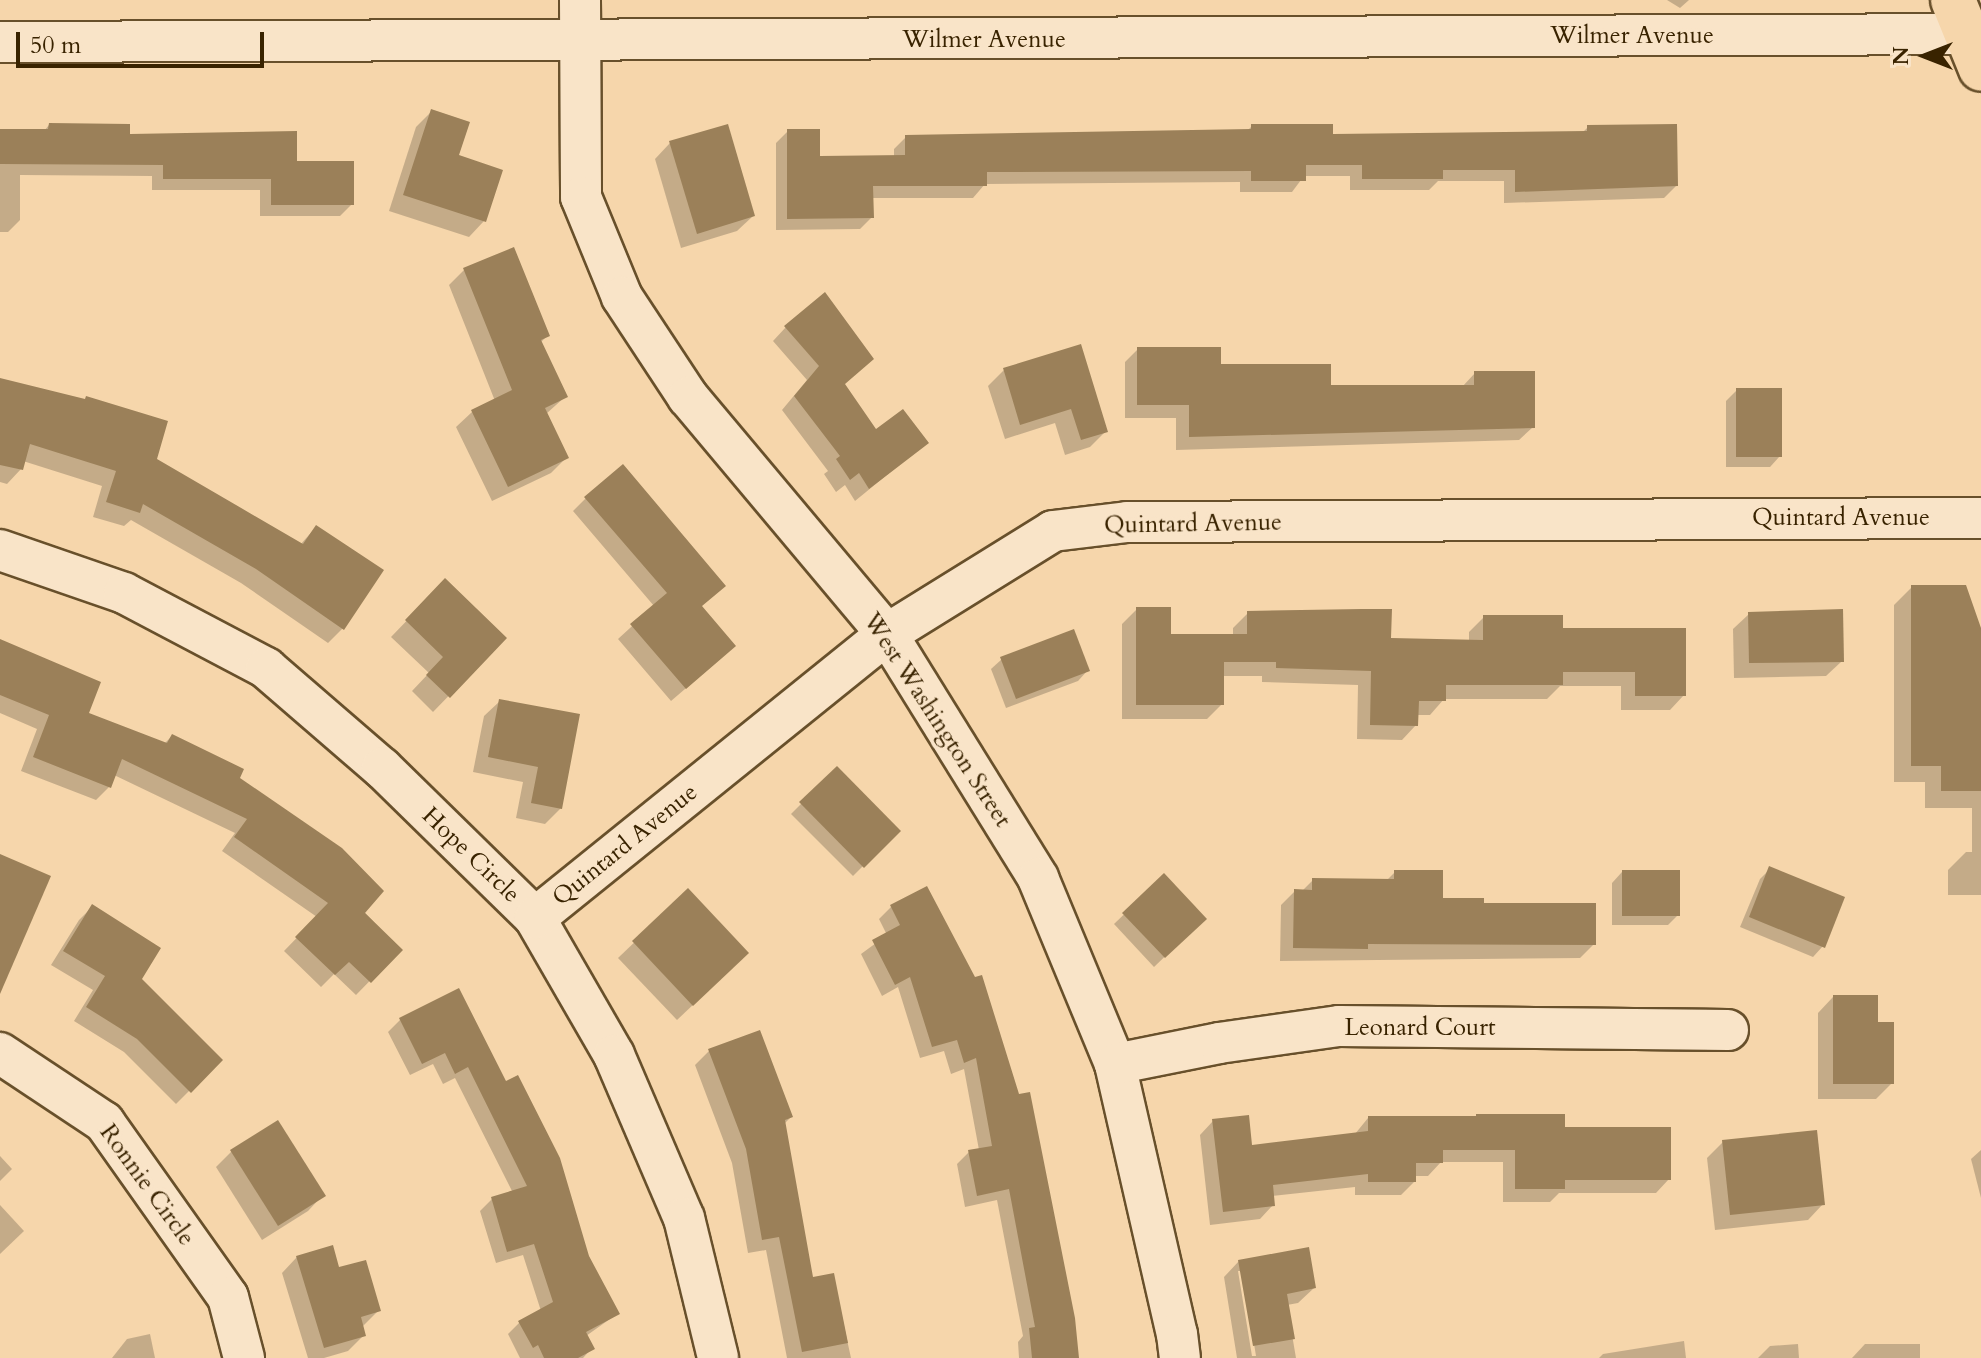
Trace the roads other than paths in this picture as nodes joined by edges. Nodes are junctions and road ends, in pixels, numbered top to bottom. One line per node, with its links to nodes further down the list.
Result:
1 (580, 0): 4 (street, West Washington Street)
2 (1967, 34): 4 (street, Wilmer Avenue)
3 (0, 42): 4 (street, Wilmer Avenue)
4 (579, 42): 7 (street, West Washington Street)
5 (1981, 518): 7 (street, Quintard Avenue)
6 (0, 550): 8 (street, Hope Circle)
7 (887, 634): 8 (street, Quintard Avenue); 11 (street, West Washington Street)
8 (535, 918): 13 (street, Hope Circle)
9 (1728, 1030): 11 (street, Leonard Court)
10 (0, 1053): 12 (street, Ronnie Circle)
11 (1115, 1064): 14 (street, West Washington Street)
12 (244, 1358)
13 (718, 1358)
14 (1180, 1358)

